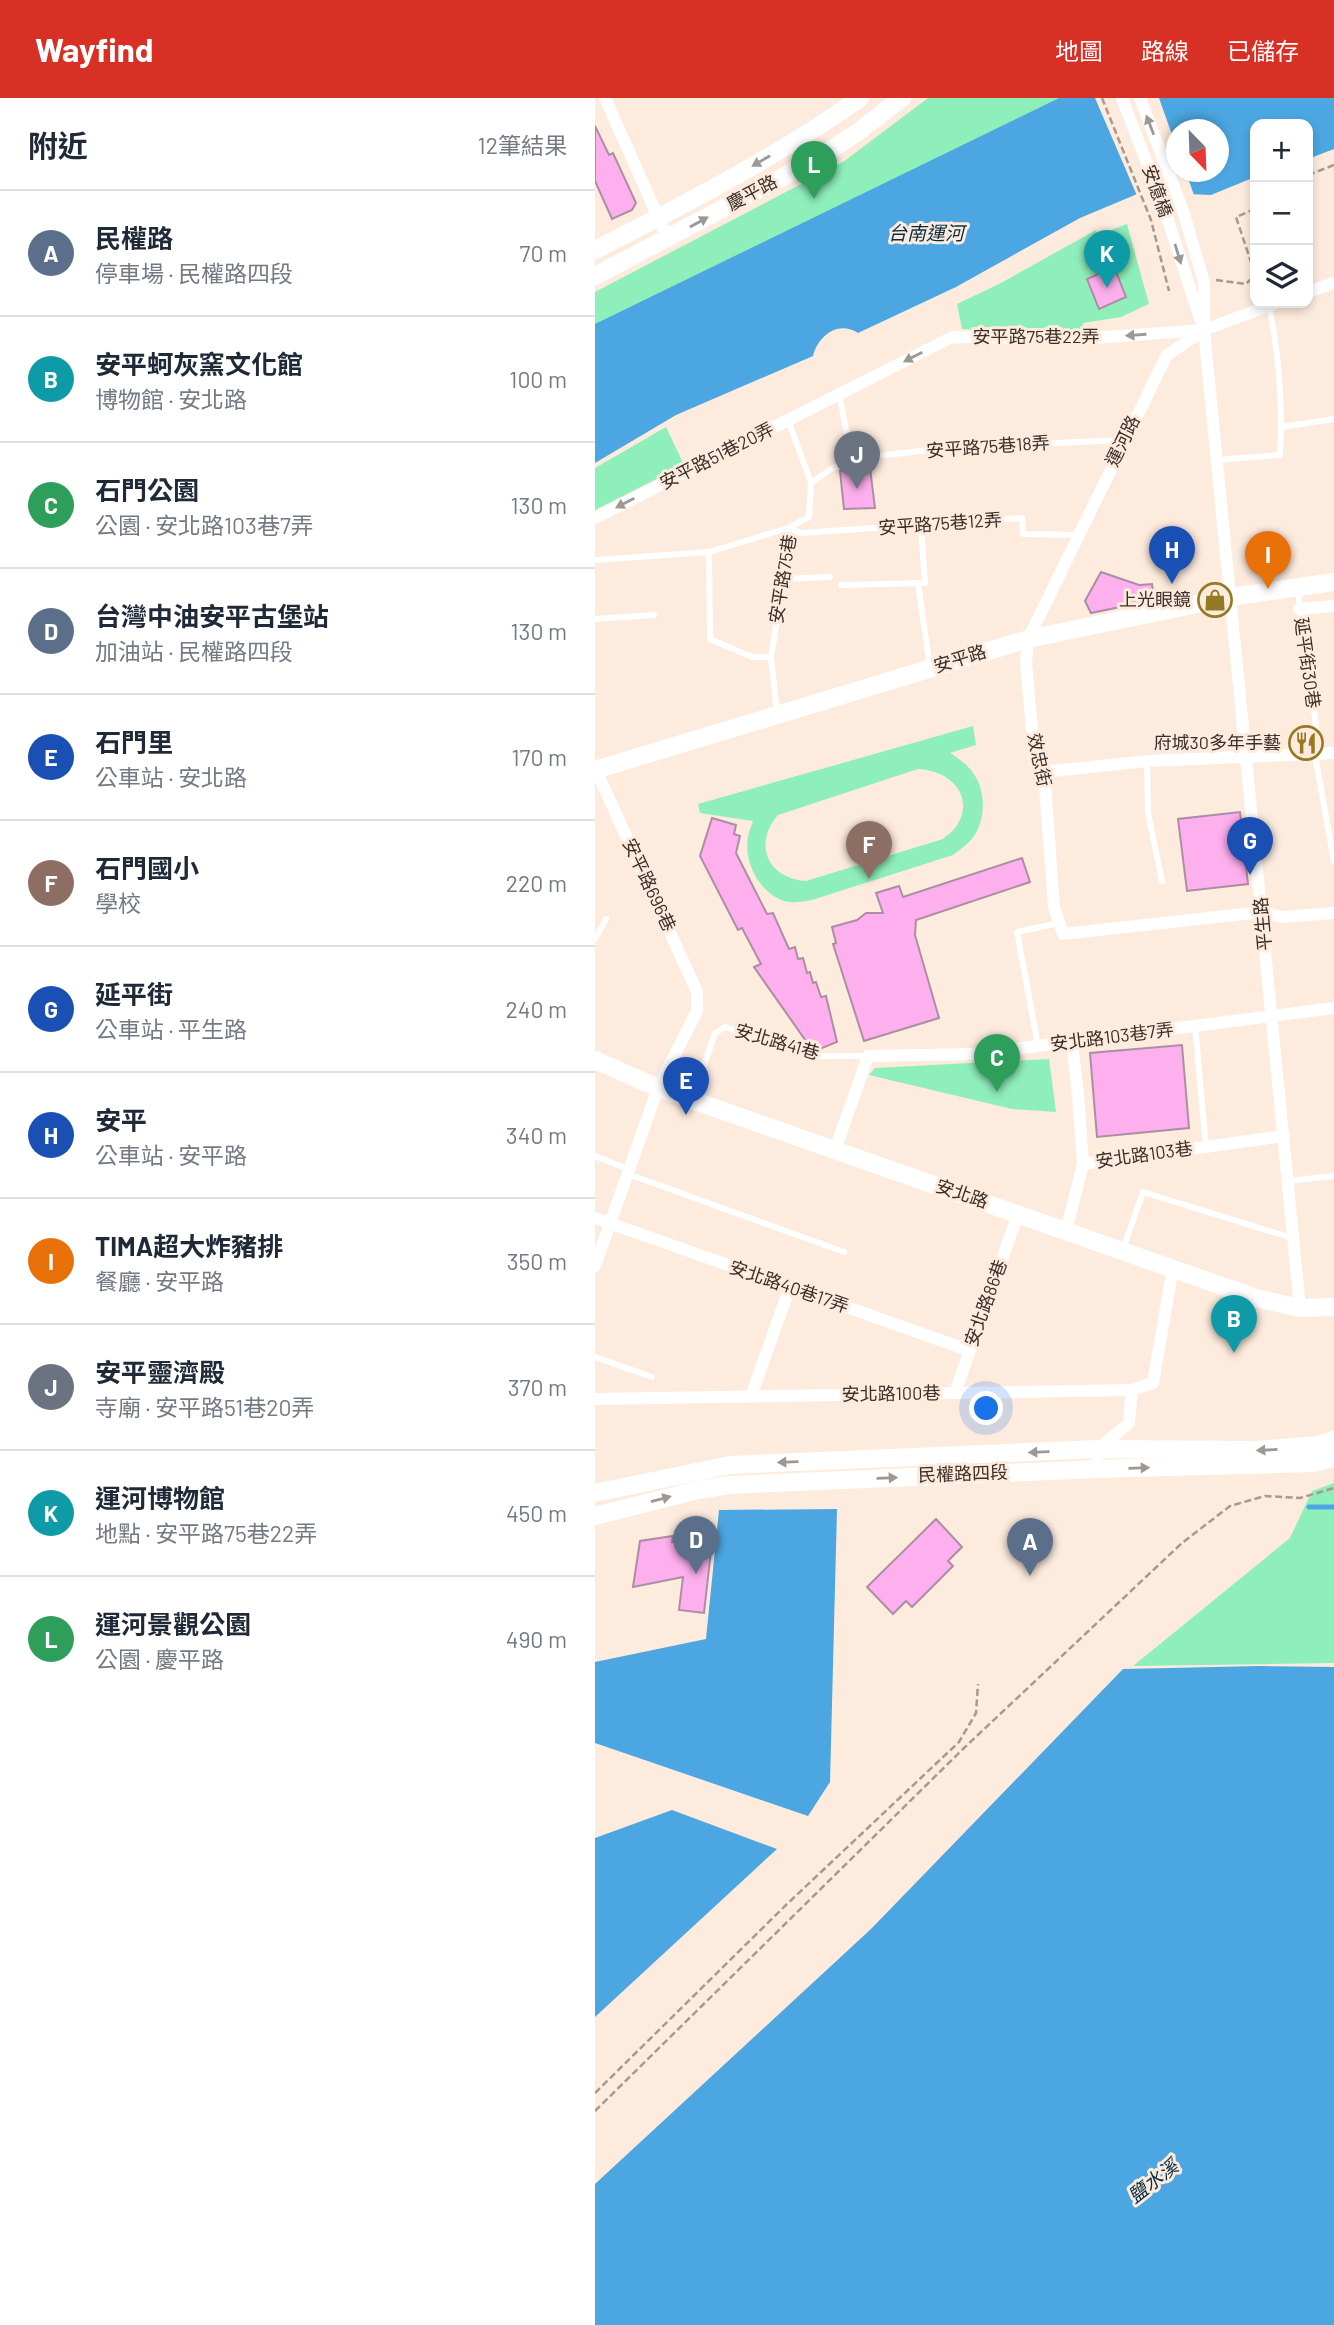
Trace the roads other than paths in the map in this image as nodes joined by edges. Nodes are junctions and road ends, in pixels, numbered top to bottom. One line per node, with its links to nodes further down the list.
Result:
1 (605, 98): 6 (street)
2 (860, 98): 6 (street, 慶平路, one-way to 6)
3 (902, 98): 7 (street, 慶平路, one-way to 3)
4 (1122, 98): 14 (street, 安億橋, one-way to 14)
5 (1140, 98): 14 (street, 安億橋, one-way to 5)
6 (658, 218): 7 (street); 8 (street, 慶平路)
7 (668, 239): 9 (street, 慶平路)
8 (595, 250)
9 (595, 276)
10 (1334, 283): 11 (street)
11 (1313, 290)
12 (1262, 308): 14 (street, 運河路)
13 (1273, 308): 18 (lane)
14 (1204, 330): 15 (street, 安平路75巷22弄, one-way to 15); 19 (street, 運河路); 21 (street, 平生路)
15 (839, 394): 17 (street, 安平路51巷20弄); 20 (lane)
16 (1334, 419): 18 (lane)
17 (787, 420): 22 (lane); 23 (street, 安平路51巷20弄, one-way to 23)
18 (1282, 427): 21 (lane)
19 (1124, 440): 20 (lane, 安平路75巷18弄); 26 (street, 運河路)
20 (852, 459): 22 (lane)
21 (1217, 460): 35 (street, 平生路)
22 (811, 483): 25 (lane, 安平路75巷)
23 (595, 518)
24 (921, 526): 25 (lane, 安平路75巷12弄); 26 (lane, 安平路75巷12弄); 32 (lane)
25 (788, 528): 27 (lane); 30 (lane, 安平路75巷)
26 (1077, 535): 40 (street, 運河路)
27 (709, 552): 28 (lane); 41 (lane)
28 (595, 560)
29 (830, 577): 30 (lane)
30 (784, 579): 41 (lane, 安平路75巷)
31 (1334, 582): 34 (street, 安平路)
32 (918, 583): 33 (lane); 42 (lane)
33 (841, 585)
34 (1297, 589): 35 (street, 安平路); 37 (lane, 延平街30巷)
35 (1231, 597): 40 (street, 安平路); 46 (street, 平生路)
36 (1334, 606): 37 (street)
37 (1299, 609): 45 (lane, 延平街30巷)
38 (654, 615): 39 (lane)
39 (595, 619)
40 (1028, 639): 42 (street, 安平路); 49 (street, 效忠街)
41 (771, 657): 43 (lane, 安平路75巷)
42 (930, 669): 43 (street, 安平路)
43 (778, 715): 48 (street, 安平路)
44 (1334, 753): 45 (street)
45 (1315, 755): 46 (street); 50 (lane, 延平街30巷)
46 (1247, 758): 47 (street); 53 (street, 平生路)
47 (1147, 761): 49 (street); 52 (lane)
48 (595, 768): 65 (street, 安平路696巷)
49 (1044, 772): 56 (street, 效忠街)
50 (1333, 847): 51 (lane, 延平街30巷)
51 (1334, 862)
52 (1161, 881)
53 (1262, 912): 54 (street); 56 (street); 59 (street, 平生路)
54 (1334, 913)
55 (606, 919): 57 (lane)
56 (1059, 923): 62 (lane)
57 (595, 939)
58 (1334, 1008): 59 (street, 安北路103巷7弄)
59 (1271, 1017): 60 (street, 安北路103巷7弄); 67 (street, 平生路)
60 (1195, 1026): 61 (street, 安北路103巷7弄); 68 (lane, 安北路103巷)
61 (1072, 1042): 62 (street, 安北路103巷7弄); 71 (street, 安北路103巷)
62 (1038, 1046): 63 (street, 安北路103巷7弄)
63 (868, 1056): 66 (lane, 安北路41巷); 69 (street)
64 (595, 1060): 65 (street, 安北路)
65 (658, 1088): 66 (street, 安北路); 72 (street)
66 (692, 1100): 69 (street, 安北路)
67 (1284, 1136): 68 (street, 安北路103巷); 74 (street, 平生路)
68 (1206, 1147): 71 (street, 安北路103巷)
69 (835, 1150): 75 (street, 安北路)
70 (595, 1156): 72 (lane)
71 (1083, 1164): 78 (street, 安北路103巷)
72 (628, 1171): 77 (street); 80 (lane)
73 (1334, 1176): 74 (lane)
74 (1288, 1181): 79 (street, 平生路)
75 (1018, 1214): 78 (street, 安北路); 87 (street, 安北路86巷)
76 (595, 1218): 77 (street, 安北路40巷17弄)
77 (610, 1224): 82 (street); 84 (street, 安北路40巷17弄)
78 (1066, 1231): 81 (street, 安北路)
79 (1294, 1238): 81 (lane); 86 (street, 平生路)
80 (844, 1251)
81 (1123, 1251): 83 (street, 安北路)
82 (595, 1266)
83 (1173, 1267): 86 (street, 安北路); 90 (street)
84 (790, 1287): 87 (street, 安北路40巷17弄); 92 (street)
85 (1334, 1307): 86 (street, 安北路)
86 (1300, 1308)
87 (968, 1350): 91 (street, 安北路86巷)
88 (595, 1357): 89 (lane)
89 (652, 1377)
90 (1132, 1390): 91 (street, 安北路100巷); 95 (street)
91 (955, 1393): 92 (street, 安北路100巷)
92 (751, 1396): 93 (street, 安北路100巷)
93 (595, 1399)
94 (1334, 1440): 95 (street, 民權路四段, one-way to 95)
95 (1098, 1449): 97 (street); 98 (street, 民權路四段, one-way to 98)
96 (1334, 1458): 97 (street, 民權路四段, one-way to 96)
97 (1096, 1469): 99 (street, 民權路四段, one-way to 97)
98 (595, 1493)
99 (595, 1516)

